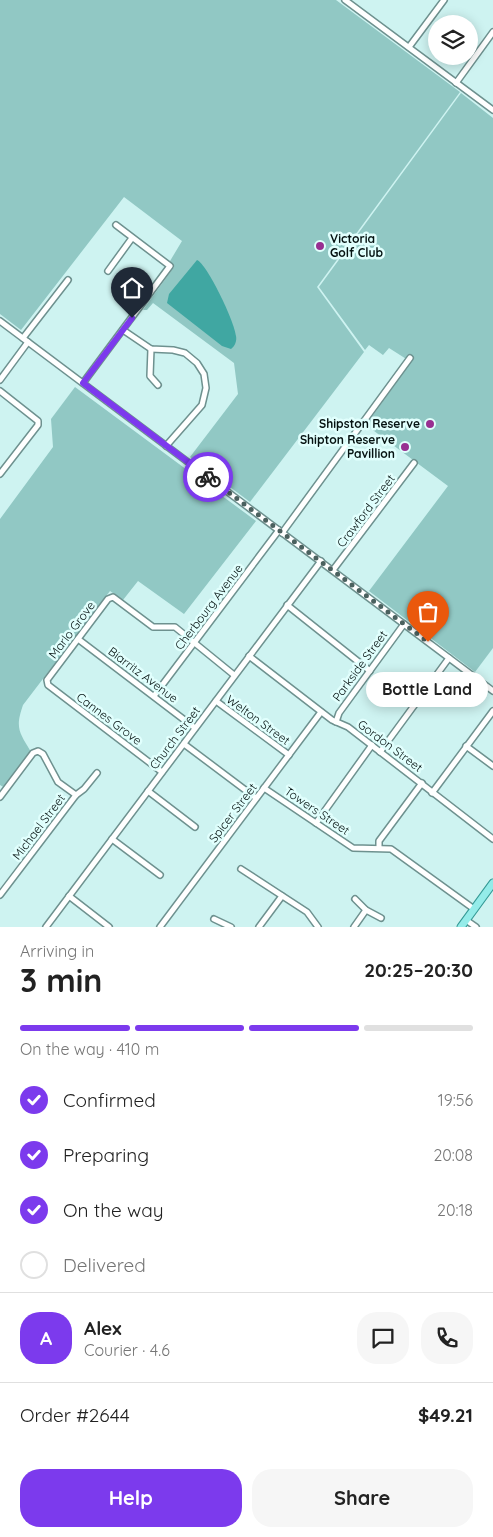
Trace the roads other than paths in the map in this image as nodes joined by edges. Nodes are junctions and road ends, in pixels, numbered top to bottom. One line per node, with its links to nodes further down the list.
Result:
1 (346, 0): 4 (street)
2 (444, 0): 4 (street)
3 (493, 32): 5 (street)
4 (409, 48): 5 (street)
5 (456, 83): 6 (street)
6 (493, 110)
7 (116, 225): 8 (street)
8 (132, 238): 9 (street); 12 (street)
9 (108, 271)
10 (68, 280): 13 (street)
11 (0, 321): 13 (street)
12 (123, 330): 14 (street); 17 (street)
13 (25, 340): 16 (street); 17 (street)
14 (151, 349): 18 (street); 20 (street)
15 (410, 358): 23 (street, Cherbourg Avenue)
16 (0, 380)
17 (83, 383): 20 (street)
18 (158, 386)
19 (0, 391): 22 (street)
20 (166, 446): 23 (street)
21 (414, 463): 25 (street, Crawford Street)
22 (0, 474)
23 (281, 531): 24 (street); 29 (street, Cherbourg Avenue)
24 (320, 561): 25 (street); 26 (street, Church Street)
25 (334, 570): 27 (street)
26 (287, 605): 30 (street, Church Street); 32 (street)
27 (404, 624): 31 (street); 32 (street, Parkside Street)
28 (78, 639): 29 (street, Marlo Grove); 34 (street, Marlo Grove); 36 (street, Biarritz Avenue)
29 (195, 642): 33 (street); 36 (street, Cherbourg Avenue)
30 (250, 656): 33 (street, Church Street); 39 (street, Gordon Street)
31 (449, 658): 35 (street); 45 (street)
32 (370, 670): 40 (street, Parkside Street)
33 (234, 675): 37 (street, Church Street)
34 (47, 680): 48 (street, Cannes Grove)
35 (493, 691)
36 (154, 696): 41 (street, Biarritz Avenue)
37 (216, 700): 41 (street, Church Street); 46 (street, Welton Street)
38 (493, 711): 44 (street)
39 (321, 712): 40 (street, Gordon Street); 46 (street, Spicer Street)
40 (336, 722): 43 (street, Gordon Street)
41 (195, 728): 42 (street, Church Street)
42 (184, 744): 48 (street, Church Street); 56 (street)
43 (372, 745): 45 (street, Gordon Street); 57 (street)
44 (466, 746): 47 (street); 53 (street)
45 (380, 752): 50 (street, Gordon Street)
46 (289, 755): 51 (street, Spicer Street)
47 (493, 766)
48 (162, 772): 52 (street, Church Street)
49 (97, 773): 54 (street, Michael Street)
50 (422, 783): 53 (street, Gordon Street); 61 (street)
51 (264, 788): 56 (street, Spicer Street); 57 (street, Towers Street)
52 (148, 792): 58 (street); 59 (street, Church Street)
53 (432, 793): 60 (street, Gordon Street)
54 (76, 795): 55 (street); 65 (street, Michael Street)
55 (0, 797)
56 (256, 798): 76 (street, Spicer Street)
57 (316, 823): 61 (street, Towers Street)
58 (195, 827)
59 (112, 839): 63 (street); 66 (street, Church Street)
60 (493, 839)
61 (382, 848): 70 (street)
62 (242, 869): 67 (street)
63 (160, 875)
64 (493, 883): 70 (main road)
65 (0, 895)
66 (69, 896): 74 (street, Church Street); 75 (street)
67 (282, 896): 78 (street); 79 (street)
68 (355, 899): 69 (street)
69 (366, 910): 71 (street); 80 (street)
70 (473, 910): 73 (main road)
71 (381, 918)
72 (214, 919): 77 (street)
73 (466, 920): 81 (main road); 82 (street)
74 (46, 927)
75 (109, 927)
76 (160, 927)
77 (231, 927)
78 (259, 927)
79 (318, 927)
80 (354, 927)
81 (461, 927)
82 (476, 927)

